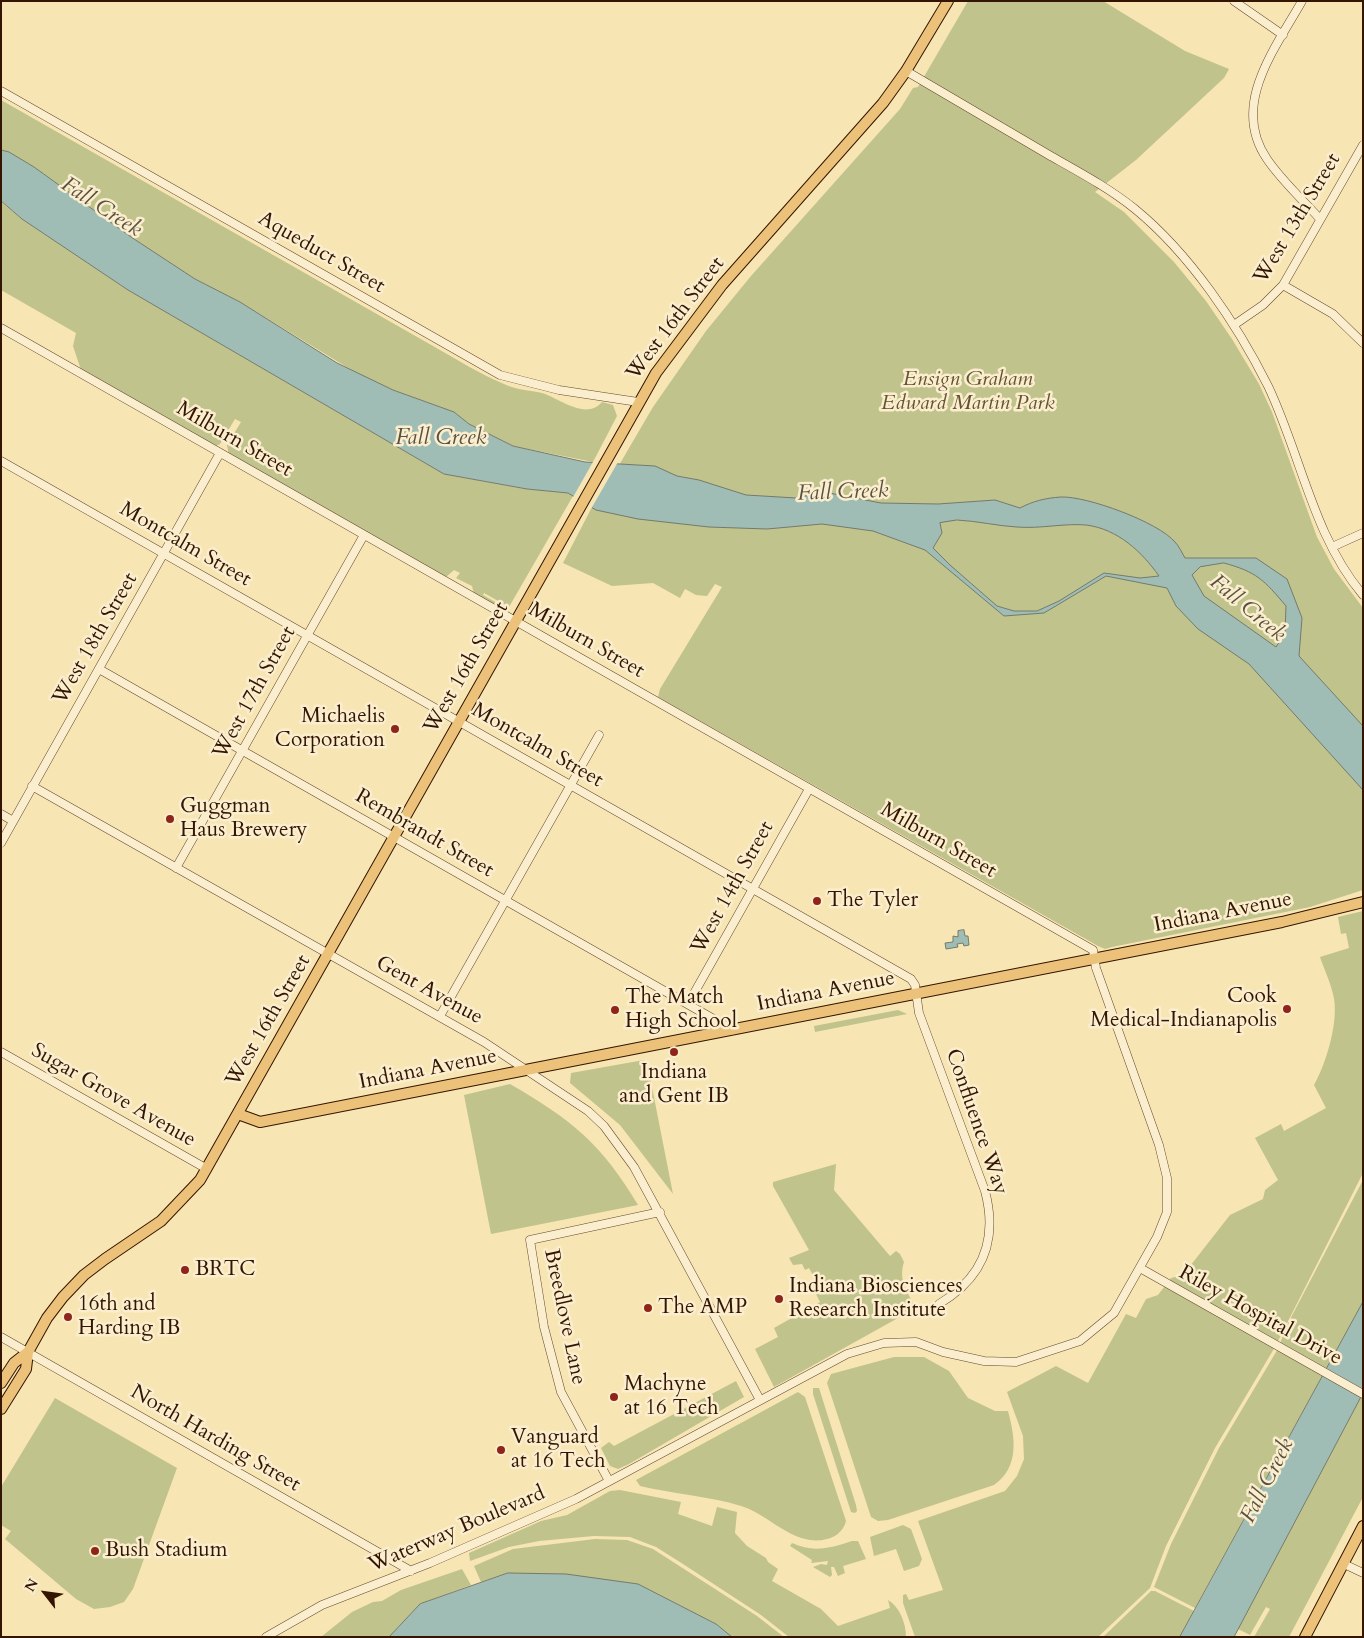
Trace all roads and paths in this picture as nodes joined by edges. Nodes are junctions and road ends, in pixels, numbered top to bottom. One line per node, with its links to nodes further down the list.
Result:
1 (948, 1): 5 (main road, West 16th Street)
2 (1234, 1): 4 (street)
3 (1302, 1): 4 (street)
4 (1283, 35): 8 (street)
5 (906, 71): 10 (street); 13 (main road, West 16th Street)
6 (1, 91): 13 (street, Aqueduct Street)
7 (1363, 145): 8 (street, West 13th Street)
8 (1320, 219): 9 (street, West 13th Street)
9 (1283, 285): 10 (street, West 13th Street); 12 (street)
10 (1234, 325): 18 (street)
11 (1, 328): 14 (street, Milburn Street)
12 (1363, 342)
13 (638, 402): 21 (main road, West 16th Street)
14 (220, 452): 17 (street, Milburn Street); 19 (street, West 18th Street)
15 (1, 461): 19 (street, Montcalm Street)
16 (1363, 533): 18 (street)
17 (364, 535): 21 (street, Milburn Street); 22 (street, West 17th Street)
18 (1332, 547): 20 (street)
19 (164, 553): 22 (street, Montcalm Street); 23 (street, West 18th Street)
20 (1363, 595)
21 (516, 621): 24 (main road, West 16th Street); 29 (street, Milburn Street)
22 (308, 635): 24 (street, Montcalm Street); 26 (street, West 17th Street)
23 (99, 669): 26 (street, Rembrandt Street); 28 (street, West 18th Street)
24 (458, 721): 27 (street, Montcalm Street); 32 (main road, West 16th Street)
25 (599, 735): 27 (street)
26 (243, 751): 32 (street, Rembrandt Street); 34 (street, West 17th Street)
27 (570, 785): 35 (street, Montcalm Street); 36 (street)
28 (32, 786): 31 (street, West 18th Street); 34 (street, Gent Avenue)
29 (809, 789): 35 (street, West 14th Street); 39 (street, Milburn Street)
30 (1, 814): 31 (street)
31 (14, 821): 33 (street, West 18th Street)
32 (394, 838): 36 (street, Rembrandt Street); 38 (main road, West 16th Street)
33 (1, 842)
34 (176, 868): 38 (street, Gent Avenue)
35 (753, 889): 40 (street, Montcalm Street); 41 (street, West 14th Street)
36 (505, 900): 41 (street, Rembrandt Street); 42 (street)
37 (1363, 902): 39 (main road, Indiana Avenue)
38 (328, 955): 42 (street, Gent Avenue); 46 (main road, West 16th Street)
39 (1094, 959): 40 (main road, Indiana Avenue); 49 (street, Waterway Boulevard)
40 (917, 993): 43 (main road, Indiana Avenue); 50 (street, Confluence Way)
41 (688, 1004): 43 (street, Rembrandt Street)
42 (440, 1016): 45 (street, Gent Avenue)
43 (733, 1030): 45 (main road, Indiana Avenue)
44 (1, 1052): 47 (street, Sugar Grove Avenue)
45 (525, 1070): 46 (main road, Indiana Avenue); 48 (street, Gent Avenue)
46 (238, 1114): 47 (main road, West 16th Street)
47 (207, 1169): 52 (main road, West 16th Street)
48 (660, 1212): 55 (street, Gent Avenue); 57 (street, Breedlove Lane)
49 (1140, 1268): 54 (street, Riley Hospital Drive); 55 (street, Waterway Boulevard)
50 (939, 1304)
51 (1, 1337): 52 (street, North Harding Street)
52 (28, 1352): 53 (main road, West 16th Street); 56 (main road, West 16th Street); 60 (street, North Harding Street)
53 (1, 1383)
54 (1363, 1394)
55 (760, 1400): 57 (street, Waterway Boulevard)
56 (1, 1409)
57 (610, 1480): 60 (street, Waterway Boulevard)
58 (1363, 1526): 59 (main road)
59 (1344, 1564): 61 (street); 63 (main road)
60 (411, 1571): 62 (street, Waterway Boulevard)
61 (1363, 1573)
62 (266, 1637)
63 (1305, 1637)

